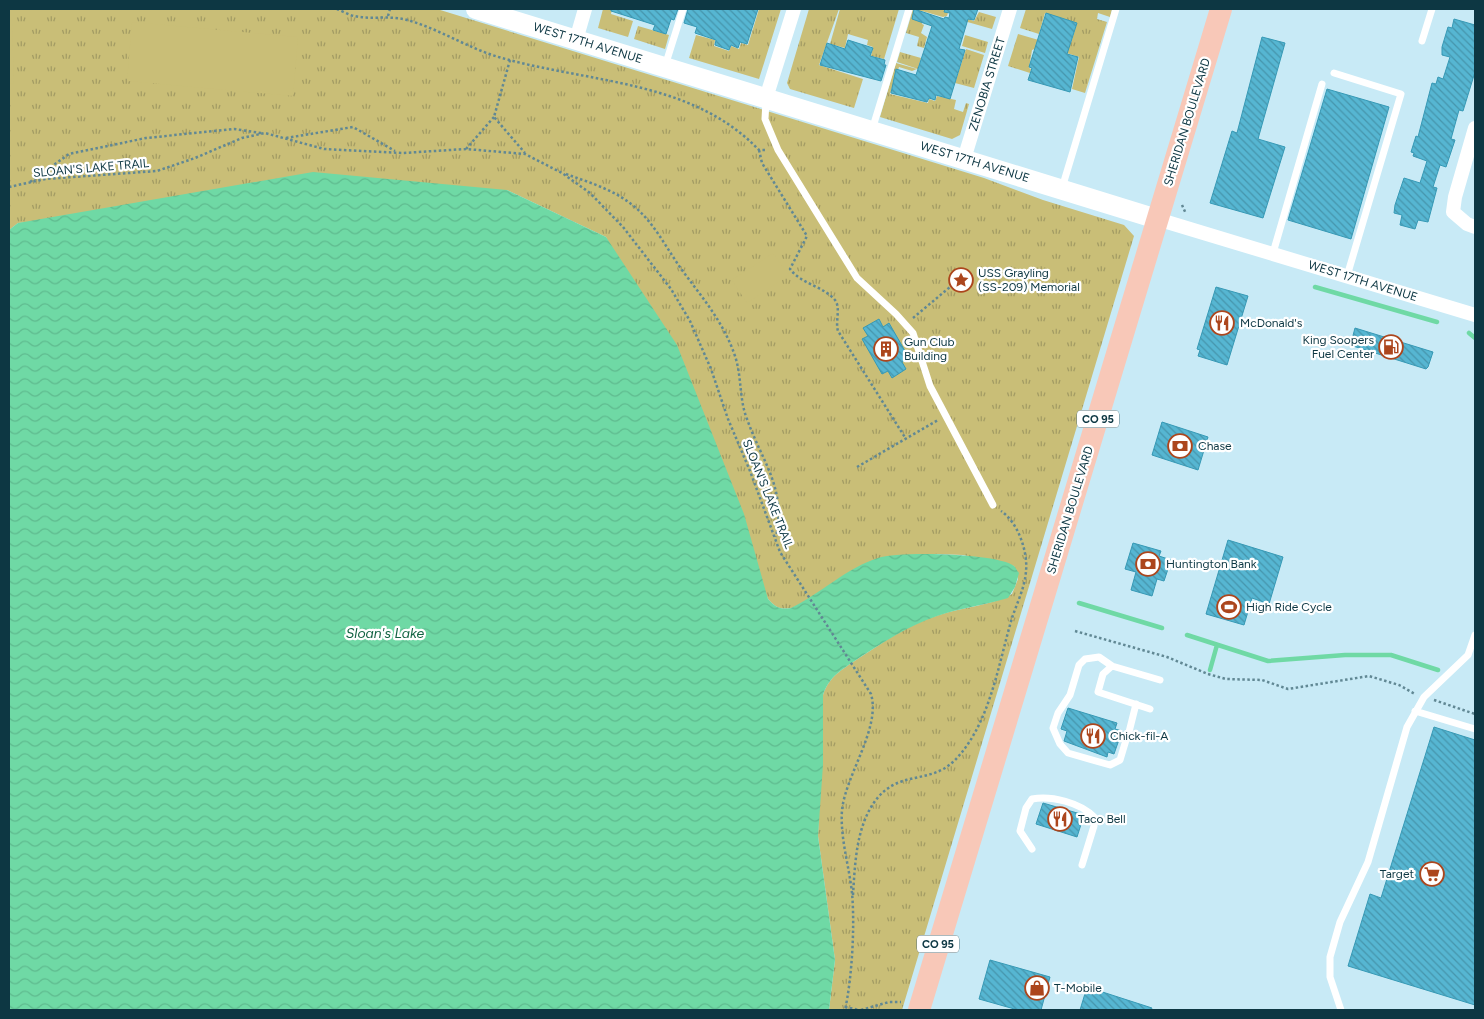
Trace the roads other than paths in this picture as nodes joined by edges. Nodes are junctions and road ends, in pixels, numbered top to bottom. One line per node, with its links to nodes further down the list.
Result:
1 (585, 9): 10 (street)
2 (683, 9): 12 (lane)
3 (794, 9): 15 (street)
4 (909, 9): 17 (lane)
5 (1010, 9): 18 (street, ZENOBIA STREET)
6 (1116, 9): 19 (lane)
7 (1221, 9): 20 (main road, SHERIDAN BOULEVARD / CO 95)
8 (1432, 9): 11 (lane)
9 (483, 10): 10 (street, WEST 17TH AVENUE)
10 (576, 40): 12 (street, WEST 17TH AVENUE)
11 (1422, 41)
12 (665, 67): 15 (street, WEST 17TH AVENUE)
13 (1334, 73): 23 (lane)
14 (1322, 84): 22 (lane)
15 (766, 98): 17 (street, WEST 17TH AVENUE); 25 (lane)
16 (1475, 128): 21 (street)
17 (872, 131): 18 (street, WEST 17TH AVENUE)
18 (964, 159): 19 (street, WEST 17TH AVENUE)
19 (1061, 189): 20 (street, WEST 17TH AVENUE)
20 (1157, 219): 22 (street, WEST 17TH AVENUE); 37 (main road, SHERIDAN BOULEVARD / CO 95)
21 (1475, 227)
22 (1272, 253): 23 (street, WEST 17TH AVENUE)
23 (1347, 276): 24 (street, WEST 17TH AVENUE)
24 (1475, 314)
25 (992, 505)
26 (1475, 635): 31 (lane)
27 (1112, 666): 28 (lane); 29 (lane); 34 (lane)
28 (1160, 680)
29 (1136, 704): 30 (lane); 33 (lane)
30 (1150, 709)
31 (1415, 711): 32 (lane); 38 (lane)
32 (1475, 730)
33 (1129, 732)
34 (1126, 740)
35 (1032, 849): 36 (lane)
36 (1082, 865)
37 (910, 1006)
38 (1342, 1010)

